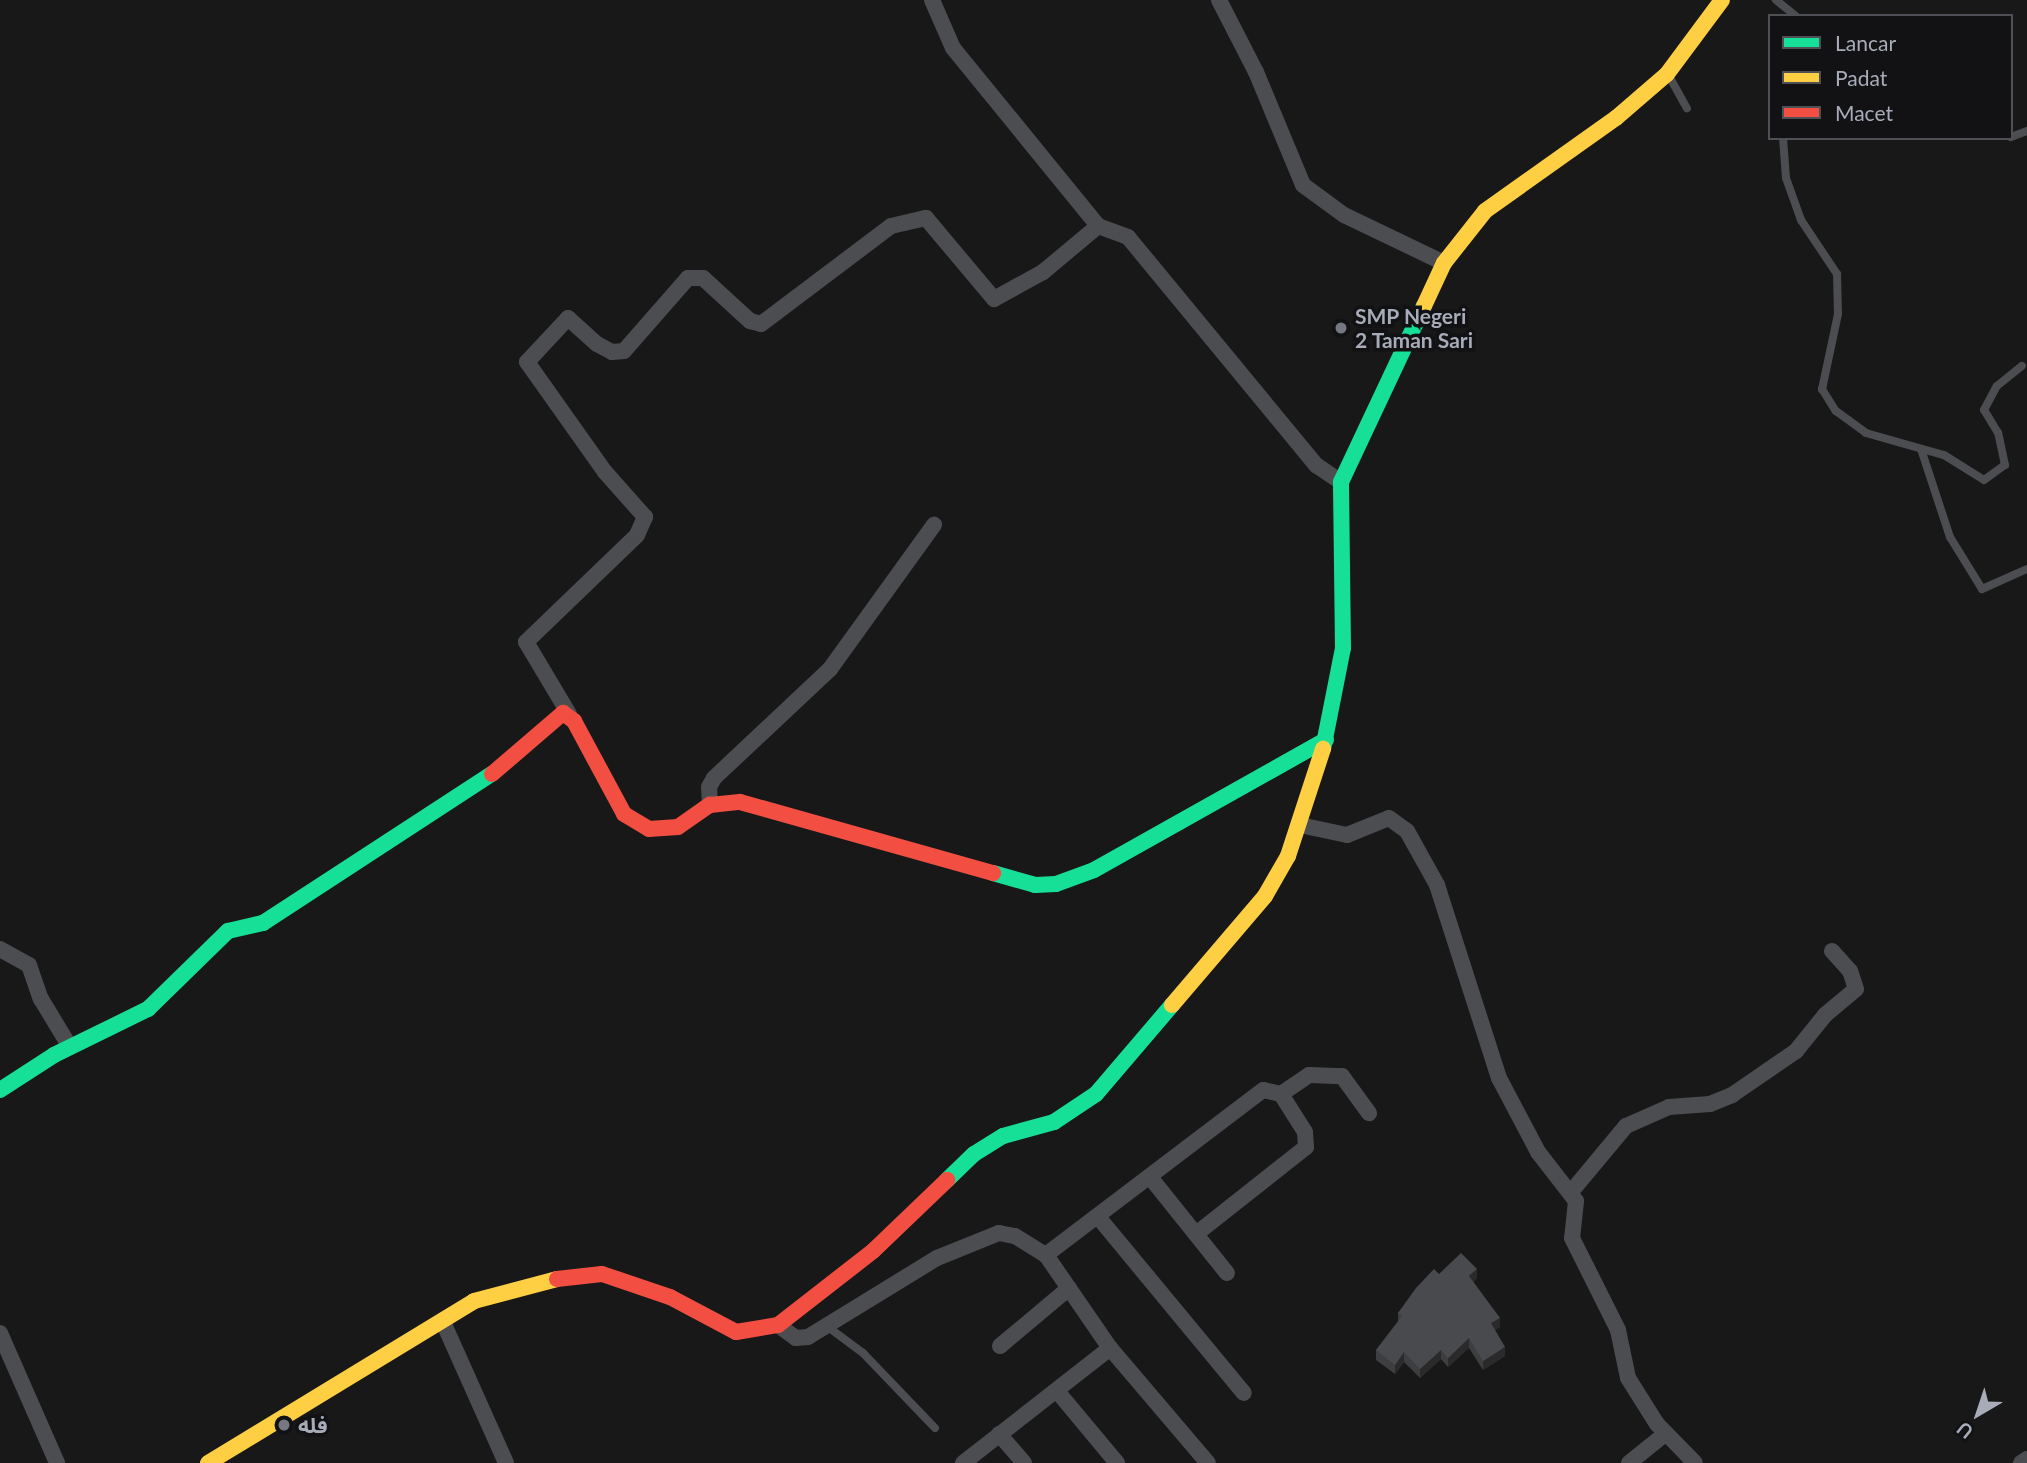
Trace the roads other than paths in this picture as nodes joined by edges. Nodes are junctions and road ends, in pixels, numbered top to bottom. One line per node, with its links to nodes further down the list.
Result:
1 (932, 0): 9 (street)
2 (1219, 0): 10 (street)
3 (1722, 0): 6 (street)
4 (1776, 0): 5 (lane)
5 (1794, 14)
6 (1667, 74): 7 (lane); 10 (street)
7 (1688, 108)
8 (1783, 140): 12 (lane)
9 (1098, 226): 13 (street); 16 (street)
10 (1444, 263): 13 (street)
11 (2022, 366): 12 (lane)
12 (1921, 449): 15 (lane)
13 (1341, 482): 17 (street)
14 (934, 525): 18 (street)
15 (2027, 569)
16 (569, 714): 18 (street); 22 (street)
17 (1326, 740): 18 (street); 19 (street)
18 (710, 805)
19 (1300, 825): 27 (street); 34 (street)
20 (0, 949): 22 (street)
21 (1832, 951): 27 (street)
22 (70, 1047): 23 (street)
23 (0, 1090)
24 (1281, 1094): 25 (street); 26 (street); 29 (street)
25 (1369, 1113)
26 (1150, 1177): 28 (street); 29 (street)
27 (1571, 1192): 43 (street)
28 (1099, 1218): 30 (street); 40 (street)
29 (1196, 1234): 31 (street)
30 (1046, 1255): 32 (street); 35 (street)
31 (1227, 1273)
32 (1069, 1288): 37 (street); 38 (street)
33 (443, 1322): 34 (street); 46 (street); 47 (street)
34 (778, 1325): 35 (street)
35 (828, 1327): 41 (lane)
36 (0, 1333): 45 (street)
37 (1000, 1346)
38 (1110, 1348): 39 (street); 51 (street)
39 (1057, 1391): 42 (street); 50 (street)
40 (1244, 1393)
41 (935, 1428)
42 (999, 1434): 48 (street); 49 (street)
43 (1665, 1434): 52 (street); 53 (street)
44 (2027, 1459): 54 (street)
45 (57, 1463)
46 (208, 1463)
47 (506, 1463)
48 (963, 1463)
49 (1024, 1463)
50 (1117, 1463)
51 (1208, 1463)
52 (1629, 1463)
53 (1695, 1463)
54 (2021, 1463)

